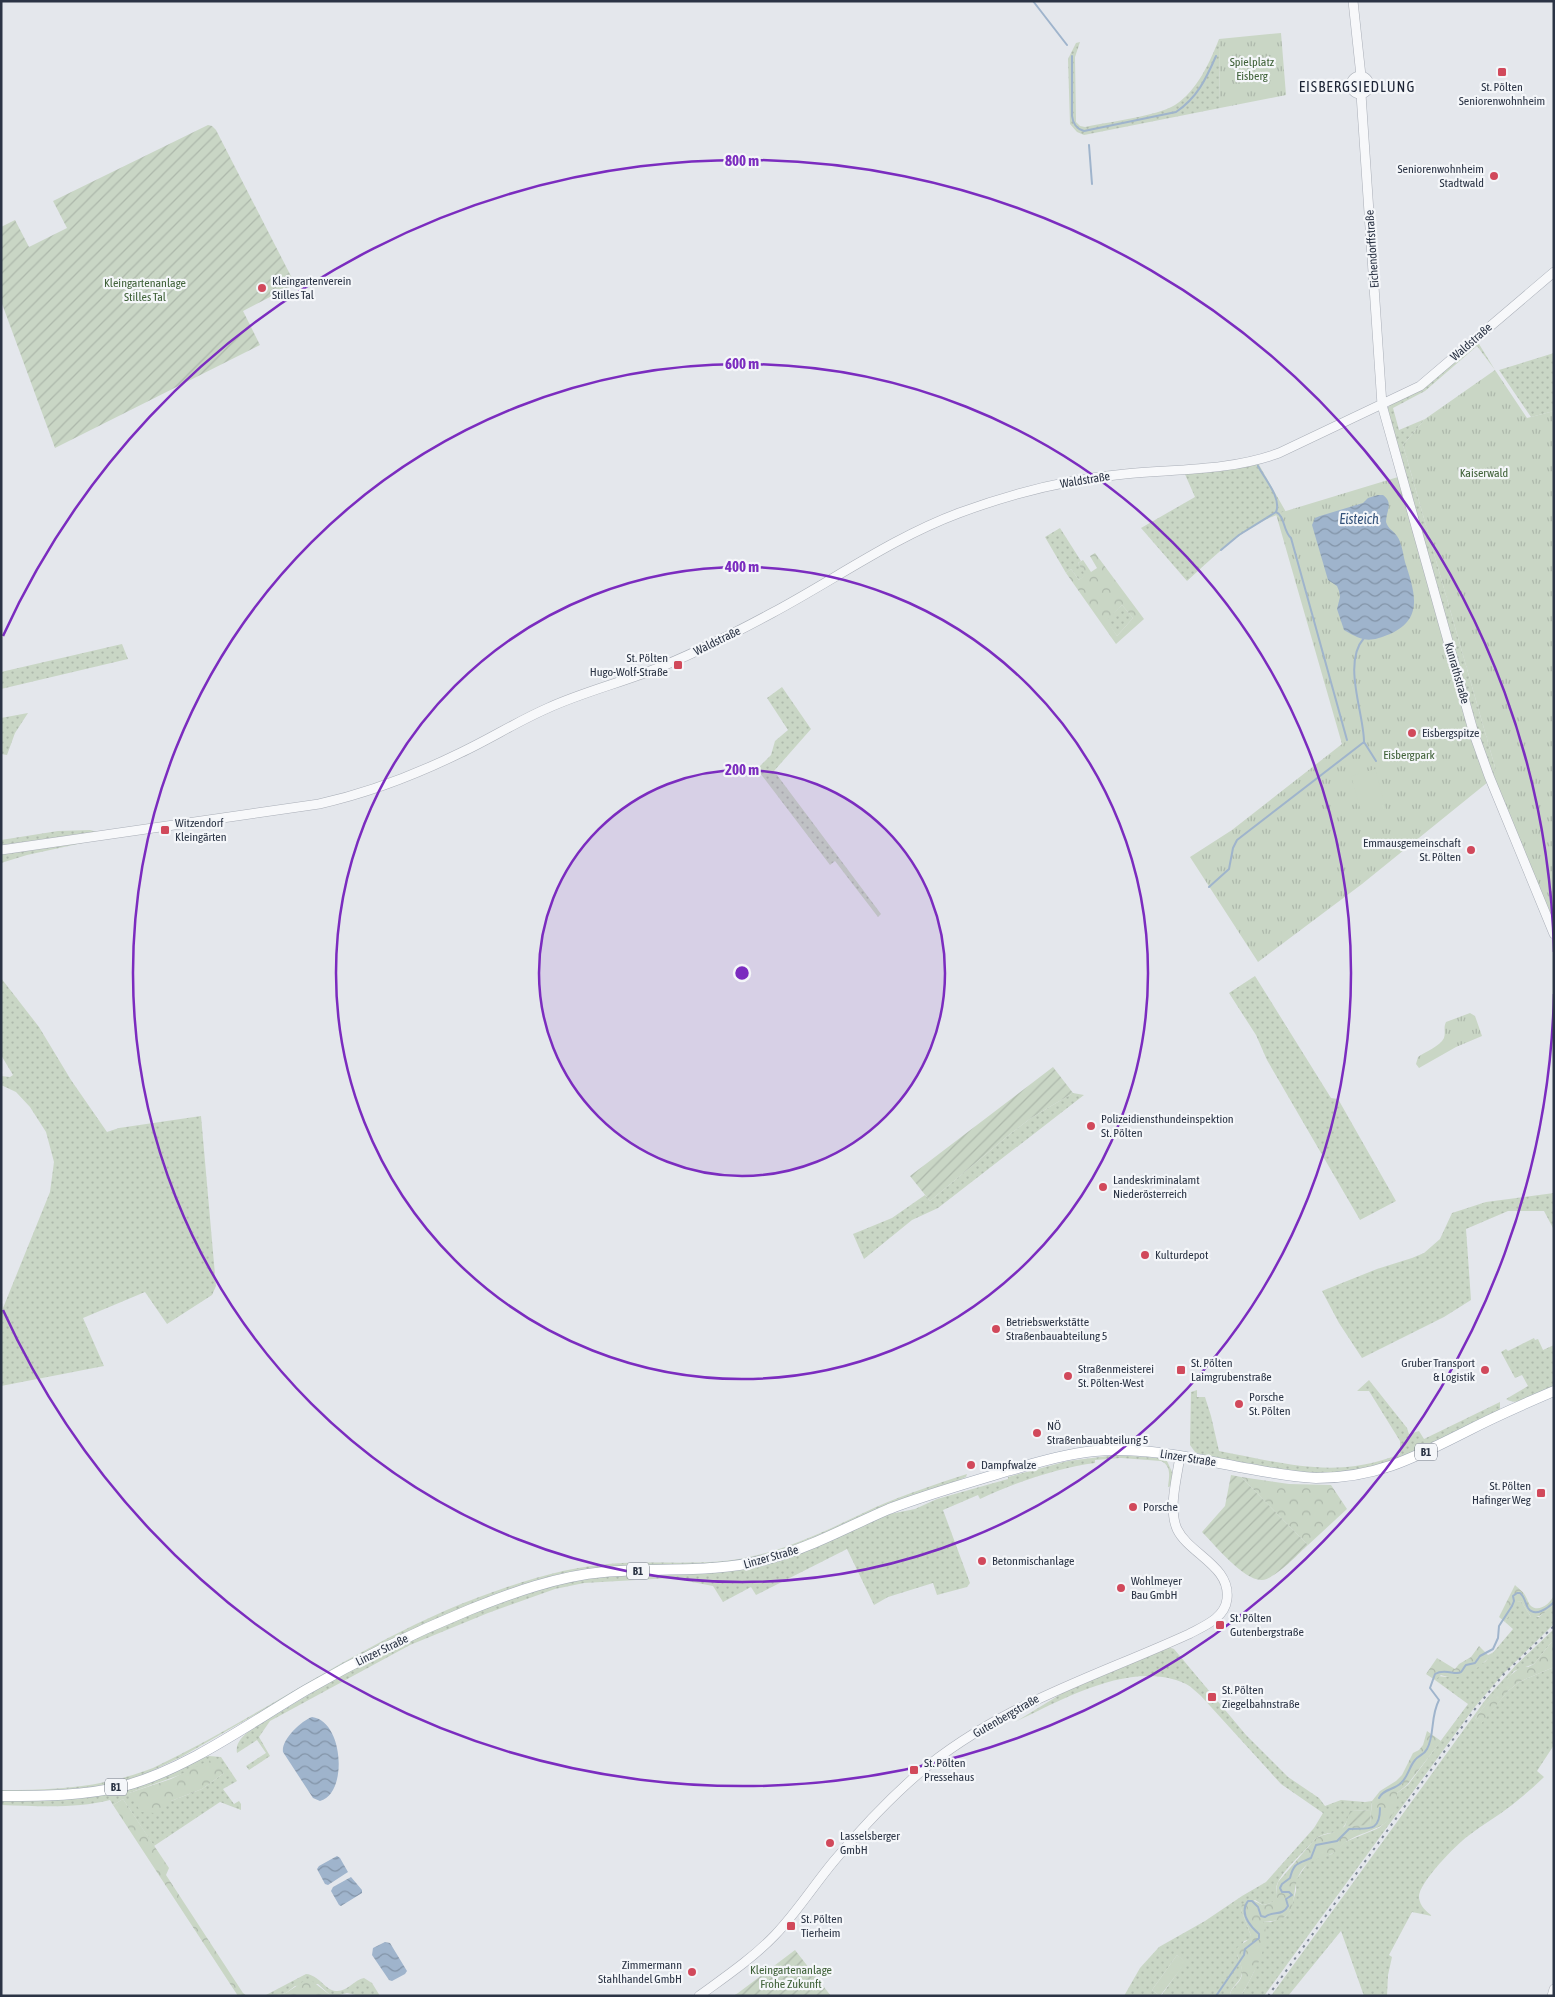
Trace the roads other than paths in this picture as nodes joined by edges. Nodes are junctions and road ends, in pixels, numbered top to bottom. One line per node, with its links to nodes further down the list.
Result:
1 (1353, 1): 2 (street)
2 (1361, 76): 3 (street); 3 (street)
3 (1361, 94): 5 (street, Eichendorffstraße)
4 (1554, 272): 5 (street, Waldstraße)
5 (1382, 405): 6 (street, Waldstraße); 7 (street, Kunrathstraße)
6 (1, 850)
7 (1554, 934)
8 (1554, 1392): 9 (main road, Linzer Straße / B1)
9 (1180, 1456): 10 (main road, Linzer Straße / B1); 12 (street, Gutenbergstraße)
10 (1, 1796)
11 (1554, 1989): 13 (street)
12 (699, 1996)
13 (1552, 1996)

